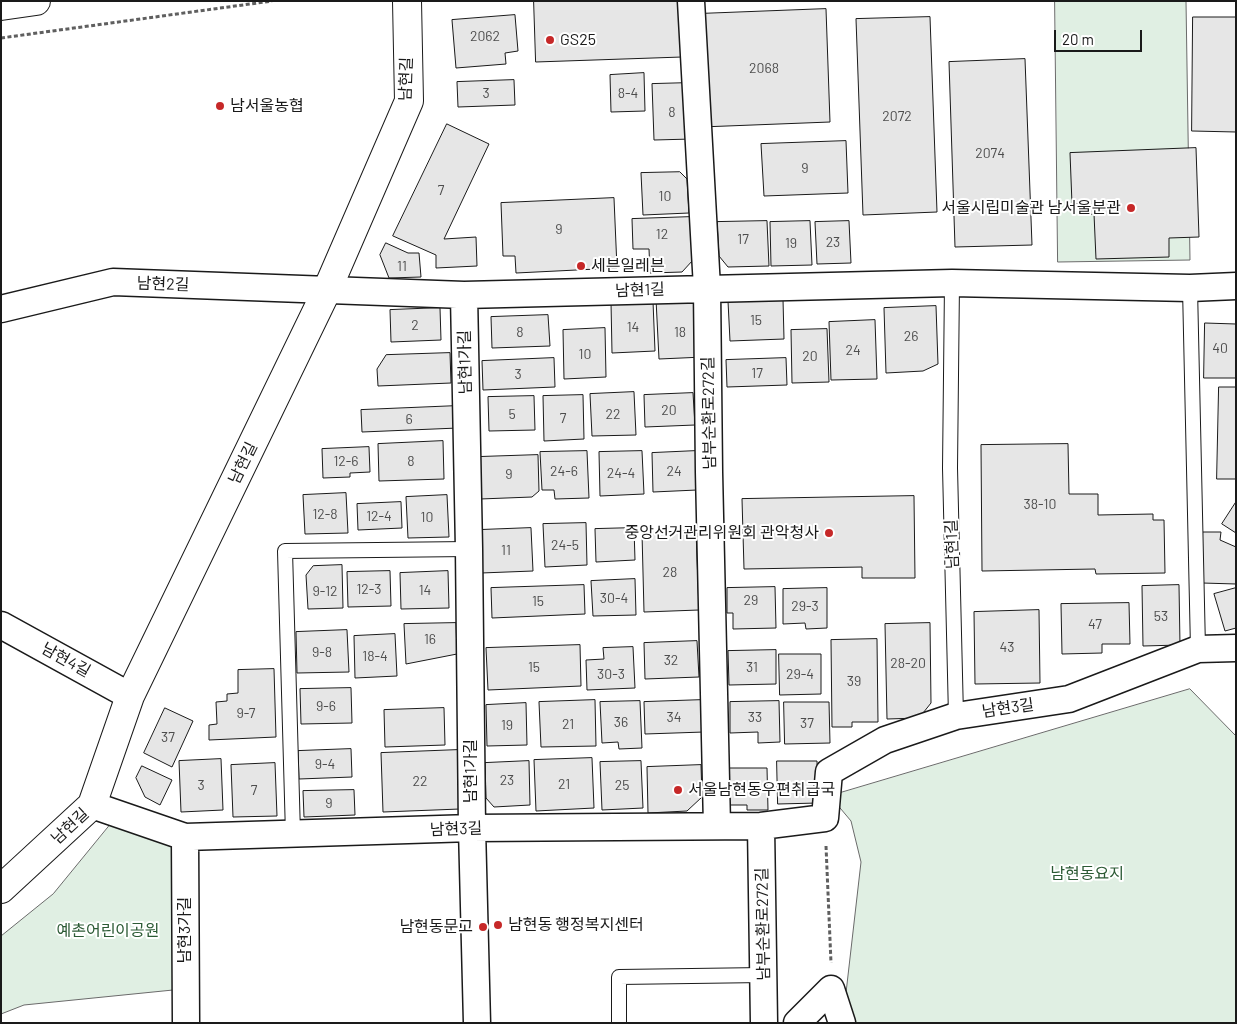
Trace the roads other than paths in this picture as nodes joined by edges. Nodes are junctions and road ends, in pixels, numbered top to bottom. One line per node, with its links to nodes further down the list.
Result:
1 (36, 1): 4 (street)
2 (407, 1): 9 (street, 남현길)
3 (691, 1): 7 (street, 남부순환로272길)
4 (1, 6)
5 (952, 283): 7 (street, 남현1길); 8 (street, 남현1길); 17 (lane, 남현1길)
6 (1236, 286): 8 (street, 남현1길)
7 (707, 288): 10 (street, 남현1길); 19 (street, 남부순환로272길)
8 (1190, 288): 15 (lane)
9 (327, 290): 10 (street, 남현1길); 11 (street, 남현2길); 16 (street, 남현길)
10 (464, 295): 12 (street, 남현1가길)
11 (1, 309)
12 (470, 549): 21 (street, 남현1가길); 22 (lane)
13 (1, 625): 16 (street, 남현4길)
14 (1236, 648): 15 (street, 남현3길)
15 (1198, 650): 17 (street, 남현3길)
16 (130, 696): 18 (street, 남현길)
17 (956, 716): 20 (street, 남현3길)
18 (92, 805): 23 (street, 남현3길); 24 (street, 남현길)
19 (717, 826): 20 (street, 남현3길); 21 (street, 남현3길)
20 (761, 826): 25 (street, 남부순환로272길)
21 (472, 828): 22 (street, 남현3길); 27 (street, 남현1가길)
22 (293, 834): 23 (street, 남현3길)
23 (185, 837): 26 (street, 남현3가길)
24 (1, 889)
25 (764, 975): 28 (lane); 29 (street, 남부순환로272길)
26 (186, 1023)
27 (477, 1023)
28 (619, 1023)
29 (764, 1023)
30 (796, 1023): 31 (street)
31 (842, 1023)

